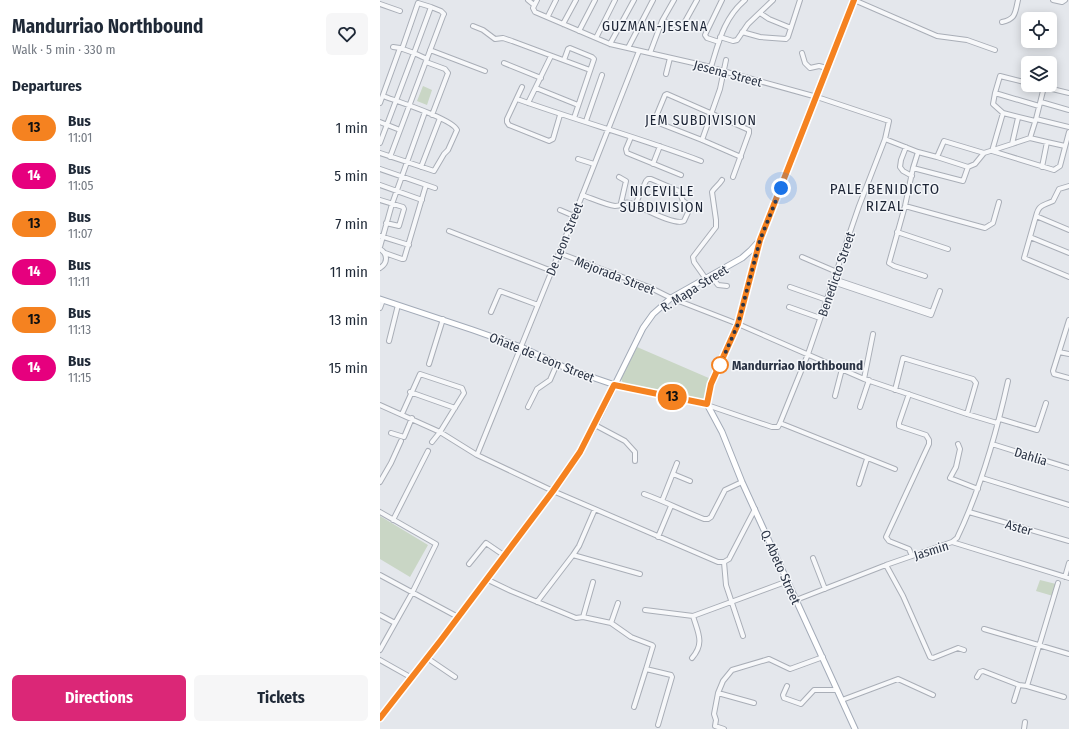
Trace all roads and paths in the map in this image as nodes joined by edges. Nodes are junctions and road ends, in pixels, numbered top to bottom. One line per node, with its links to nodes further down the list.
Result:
1 (528, 0): 20 (street)
2 (537, 0): 20 (street)
3 (556, 0): 24 (street)
4 (576, 0): 27 (street)
5 (595, 0): 30 (street)
6 (615, 0): 32 (street)
7 (634, 0): 34 (street)
8 (653, 0): 36 (street)
9 (674, 0): 25 (street)
10 (697, 0): 25 (street)
11 (722, 0): 33 (street)
12 (745, 0): 33 (street)
13 (773, 0): 23 (street)
14 (800, 0): 29 (street)
15 (854, 0): 39 (street); 51 (main road)
16 (1018, 0): 26 (street)
17 (1053, 0): 18 (street)
18 (1065, 0)
19 (380, 4): 22 (street)
20 (534, 5): 24 (street, Jesena Street)
21 (431, 8): 37 (street); 38 (street); 41 (street)
22 (400, 11)
23 (760, 13): 29 (street); 31 (street)
24 (548, 16): 27 (street, Jesena Street)
25 (662, 21): 42 (street)
26 (1002, 22)
27 (563, 24): 30 (street, Jesena Street)
28 (473, 26): 44 (street)
29 (791, 28): 31 (street)
30 (579, 31): 32 (street, Jesena Street)
31 (742, 32): 33 (street)
32 (596, 38): 34 (street, Jesena Street)
33 (719, 39): 50 (street)
34 (610, 44): 36 (street, Jesena Street)
35 (393, 47): 37 (street)
36 (628, 48): 40 (street, Jesena Street)
37 (401, 49): 41 (street); 66 (street)
38 (430, 50): 46 (street); 53 (street)
39 (995, 50)
40 (639, 51): 42 (street, Jesena Street); 86 (street, De Leon Street)
41 (414, 53): 46 (street); 68 (street)
42 (650, 53): 45 (street, Jesena Street)
43 (802, 53): 51 (street)
44 (551, 56): 47 (street); 57 (street)
45 (670, 58): 50 (street, Jesena Street); 55 (street)
46 (426, 60): 72 (street); 75 (street)
47 (564, 60): 52 (street); 52 (street)
48 (726, 60): 54 (street)
49 (504, 63): 57 (street)
50 (711, 67): 54 (street, Jesena Street)
51 (827, 68): 65 (main road)
52 (590, 70): 71 (street)
53 (485, 71)
54 (723, 72): 65 (street, Jesena Street); 76 (street)
55 (666, 74)
56 (602, 75): 83 (street)
57 (541, 78): 60 (street)
58 (1021, 81): 63 (street)
59 (522, 87): 67 (street)
60 (536, 88): 69 (street); 71 (street)
61 (1057, 91): 64 (street)
62 (1043, 92): 70 (street)
63 (995, 93): 70 (street); 77 (street)
64 (1069, 94)
65 (817, 97): 92 (street, Benedicto Street); 145 (main road)
66 (381, 99): 68 (street)
67 (517, 99): 69 (street); 78 (street)
68 (396, 101): 72 (street); 85 (street)
69 (528, 103): 78 (street)
70 (1040, 104): 73 (street); 82 (street)
71 (578, 105): 80 (street)
72 (409, 106): 74 (street); 88 (street)
73 (1069, 110)
74 (425, 112): 75 (street); 109 (street)
75 (432, 114): 79 (street)
76 (711, 114): 93 (street); 93 (street); 105 (street)
77 (1003, 114): 81 (street); 100 (street)
78 (560, 115): 80 (street)
79 (440, 118): 112 (street); 112 (street)
80 (574, 118): 83 (street)
81 (1018, 118): 82 (street); 96 (street)
82 (1036, 120): 87 (street); 91 (street)
83 (586, 121): 86 (street)
84 (380, 122): 85 (street)
85 (387, 125): 88 (street); 95 (street)
86 (608, 128): 90 (street); 110 (street, De Leon Street)
87 (1069, 128)
88 (400, 130): 104 (street)
89 (1069, 132): 98 (street)
90 (631, 137): 97 (street); 111 (street)
91 (1030, 138): 94 (street); 96 (street)
92 (885, 139): 99 (street); 155 (street, Benedicto Street)
93 (702, 140): 105 (street)
94 (1047, 142): 98 (street); 113 (street)
95 (380, 143)
96 (1012, 144): 100 (street)
97 (660, 146): 108 (street); 111 (street)
98 (1065, 146): 113 (street)
99 (906, 147): 101 (street); 119 (street)
100 (992, 151): 103 (street); 113 (street)
101 (918, 152): 106 (street); 114 (street)
102 (380, 153): 104 (street)
103 (984, 153): 106 (street); 115 (street)
104 (390, 157): 109 (street)
105 (741, 157): 121 (street)
106 (936, 157): 115 (street)
107 (578, 159): 110 (street)
108 (702, 161)
109 (406, 162): 112 (street); 118 (street)
110 (594, 164): 128 (street, De Leon Street)
111 (653, 164): 117 (street)
112 (421, 167)
113 (1042, 167)
114 (913, 168): 115 (street); 119 (street)
115 (968, 168)
116 (380, 169): 118 (street)
117 (681, 175)
118 (401, 176): 124 (street); 127 (street)
119 (912, 176): 135 (street)
120 (619, 177): 132 (street)
121 (733, 177)
122 (722, 180): 158 (street)
123 (380, 185): 127 (street)
124 (426, 185): 126 (street); 130 (street)
125 (1069, 186): 138 (street)
126 (435, 188)
127 (396, 191): 130 (street); 133 (street)
128 (582, 195): 132 (street); 137 (street, De Leon Street)
129 (380, 200): 133 (street)
130 (422, 200): 146 (street)
131 (999, 202): 135 (street)
132 (621, 203): 134 (street)
133 (392, 204): 139 (street); 139 (street)
134 (636, 205): 134 (street)
135 (905, 206): 142 (street)
136 (560, 210): 137 (street)
137 (574, 216): 150 (street, De Leon Street)
138 (1036, 216): 141 (street); 144 (street)
139 (386, 223): 143 (street)
140 (449, 230): 154 (street)
141 (1069, 230)
142 (897, 232): 148 (street); 156 (street)
143 (381, 237): 146 (street); 147 (street)
144 (1030, 237): 151 (street); 157 (street)
145 (760, 240): 158 (main road, R. Mapa Street); 174 (main road)
146 (409, 245): 149 (street)
147 (380, 248): 149 (street)
148 (948, 249)
149 (385, 253): 153 (street)
150 (559, 253): 154 (street, De Leon Street); 163 (street, Mejorada Street)
151 (1069, 253)
152 (802, 257): 155 (street)
153 (380, 268)
154 (552, 271): 167 (street, De Leon Street)
155 (837, 272): 159 (street, Benedicto Street)
156 (925, 276)
157 (1069, 276)
158 (708, 277): 160 (street); 163 (main road, R. Mapa Street)
159 (834, 280): 162 (street); 165 (street, Benedicto Street)
160 (727, 286)
161 (790, 287): 165 (street)
162 (940, 290)
163 (671, 298): 174 (street, Mejorada Street); 189 (main road, R. Mapa Street)
164 (382, 300): 166 (main road, Oñate de Leon Street); 169 (street)
165 (827, 300): 171 (street, Benedicto Street)
166 (398, 305): 172 (main road, Oñate de Leon Street); 177 (street)
167 (538, 305): 170 (street); 178 (street, De Leon Street)
168 (789, 307): 171 (street)
169 (380, 308)
170 (491, 312)
171 (820, 318): 180 (street, Benedicto Street)
172 (443, 319): 178 (main road, Oñate de Leon Street); 182 (street)
173 (1069, 320): 175 (street)
174 (738, 324): 180 (street, Mejorada Street); 195 (main road)
175 (1068, 328): 179 (street)
176 (873, 334): 186 (street)
177 (389, 341)
178 (520, 348): 183 (main road, Oñate de Leon Street); 213 (street, De Leon Street)
179 (1059, 352): 181 (street); 185 (street)
180 (808, 354): 184 (street, Mejorada Street); 204 (street, Benedicto Street)
181 (1069, 354)
182 (430, 364)
183 (557, 364): 189 (main road, Oñate de Leon Street); 197 (street)
184 (842, 369): 186 (street, Mejorada Street); 193 (street)
185 (1069, 378)
186 (864, 379): 187 (street, Mejorada Street)
187 (869, 380): 190 (street, Mejorada Street); 198 (street)
188 (1008, 381): 203 (street)
189 (614, 385): 195 (main road, Oñate de Leon Street); 205 (main road, R. Mapa Street)
190 (895, 390): 192 (street, Mejorada Street); 201 (street)
191 (410, 392): 199 (street); 199 (street); 200 (street)
192 (909, 394): 201 (street, Mejorada Street); 241 (street)
193 (835, 396)
194 (1046, 403): 203 (street, Mejorada Street)
195 (707, 404): 204 (street); 223 (main road, Q. Abeto Street)
196 (380, 405): 200 (street)
197 (528, 407)
198 (860, 407)
199 (455, 408): 206 (street)
200 (402, 414): 202 (street)
201 (967, 414): 203 (street, Mejorada Street)
202 (412, 418): 206 (street); 207 (street)
203 (998, 421): 211 (street)
204 (780, 423): 214 (street)
205 (595, 425): 215 (street); 226 (main road, R. Mapa Street)
206 (440, 432): 209 (street); 213 (street)
207 (391, 433)
208 (401, 441): 222 (street)
209 (432, 442)
210 (958, 444): 225 (street)
211 (992, 444): 217 (street, Dahlia); 220 (street)
212 (428, 451): 235 (street)
213 (477, 455): 226 (street)
214 (867, 459): 218 (street); 224 (street)
215 (635, 461)
216 (677, 463): 219 (street)
217 (1069, 468)
218 (895, 469)
219 (673, 474): 221 (street); 228 (street)
220 (982, 478): 225 (street); 229 (street)
221 (690, 481)
222 (380, 482)
223 (742, 482): 230 (street); 231 (main road, Q. Abeto Street)
224 (860, 484)
225 (978, 489): 234 (street)
226 (553, 491): 232 (street); 240 (main road, R. Mapa Street)
227 (644, 494): 228 (street)
228 (662, 501): 230 (street)
229 (1069, 505)
230 (671, 506): 236 (street)
231 (755, 509): 243 (street); 251 (main road, Q. Abeto Street)
232 (595, 510): 236 (street); 239 (street)
233 (380, 512): 235 (street)
234 (969, 512): 237 (street, Aster); 238 (street)
235 (393, 520): 255 (street)
236 (658, 537): 243 (street)
237 (1069, 541)
238 (952, 542): 241 (street, Jasmin); 249 (street, Jasmin)
239 (573, 555): 247 (street); 257 (street)
240 (505, 556): 245 (street); 250 (main road, R. Mapa Street)
241 (912, 556): 246 (street, Jasmin)
242 (813, 558): 254 (street)
243 (724, 562): 258 (street)
244 (1069, 563): 249 (street)
245 (469, 564)
246 (886, 565): 254 (street, Jasmin); 271 (street)
247 (640, 574)
248 (380, 575): 255 (street)
249 (1067, 577)
250 (486, 579): 257 (street); 263 (main road, R. Mapa Street)
251 (788, 581): 256 (main road, Q. Abeto Street); 258 (street)
252 (593, 582): 264 (street)
253 (1058, 583): 269 (street)
254 (825, 589): 256 (street, Jasmin)
255 (412, 593): 263 (street); 265 (street)
256 (796, 600): 273 (main road, Q. Abeto Street)
257 (537, 602): 264 (street)
258 (731, 602): 262 (street); 268 (street)
259 (618, 603): 266 (street)
260 (646, 610): 262 (street)
261 (380, 615): 265 (street)
262 (693, 616): 275 (street)
263 (458, 617): 274 (main road, R. Mapa Street)
264 (583, 617): 266 (street)
265 (395, 623): 270 (street)
266 (611, 623): 277 (street)
267 (984, 629): 269 (street)
268 (743, 636)
269 (1039, 644): 272 (street); 283 (street)
270 (380, 650)
271 (964, 650)
272 (1069, 654)
273 (823, 657): 284 (main road, Q. Abeto Street); 285 (street)
274 (427, 658): 278 (street); 280 (main road, R. Mapa Street)
275 (692, 658)
276 (380, 660): 280 (street)
277 (646, 669): 291 (street); 295 (street)
278 (455, 677)
279 (977, 677): 281 (street)
280 (412, 678): 292 (main road, R. Mapa Street)
281 (1019, 685): 283 (street); 289 (street)
282 (787, 686): 284 (street)
283 (1027, 686): 287 (street)
284 (838, 690): 288 (main road, Q. Abeto Street)
285 (718, 693): 290 (street); 296 (street)
286 (933, 695): 288 (street)
287 (1064, 697)
288 (842, 700): 298 (main road, Q. Abeto Street)
289 (1014, 701)
290 (754, 704)
291 (634, 707)
292 (382, 712): 293 (main road, R. Mapa Street)
293 (380, 718)
294 (1025, 722): 299 (street)
295 (658, 725)
296 (715, 727): 297 (street)
297 (724, 729)
298 (855, 729)
299 (1024, 729)

